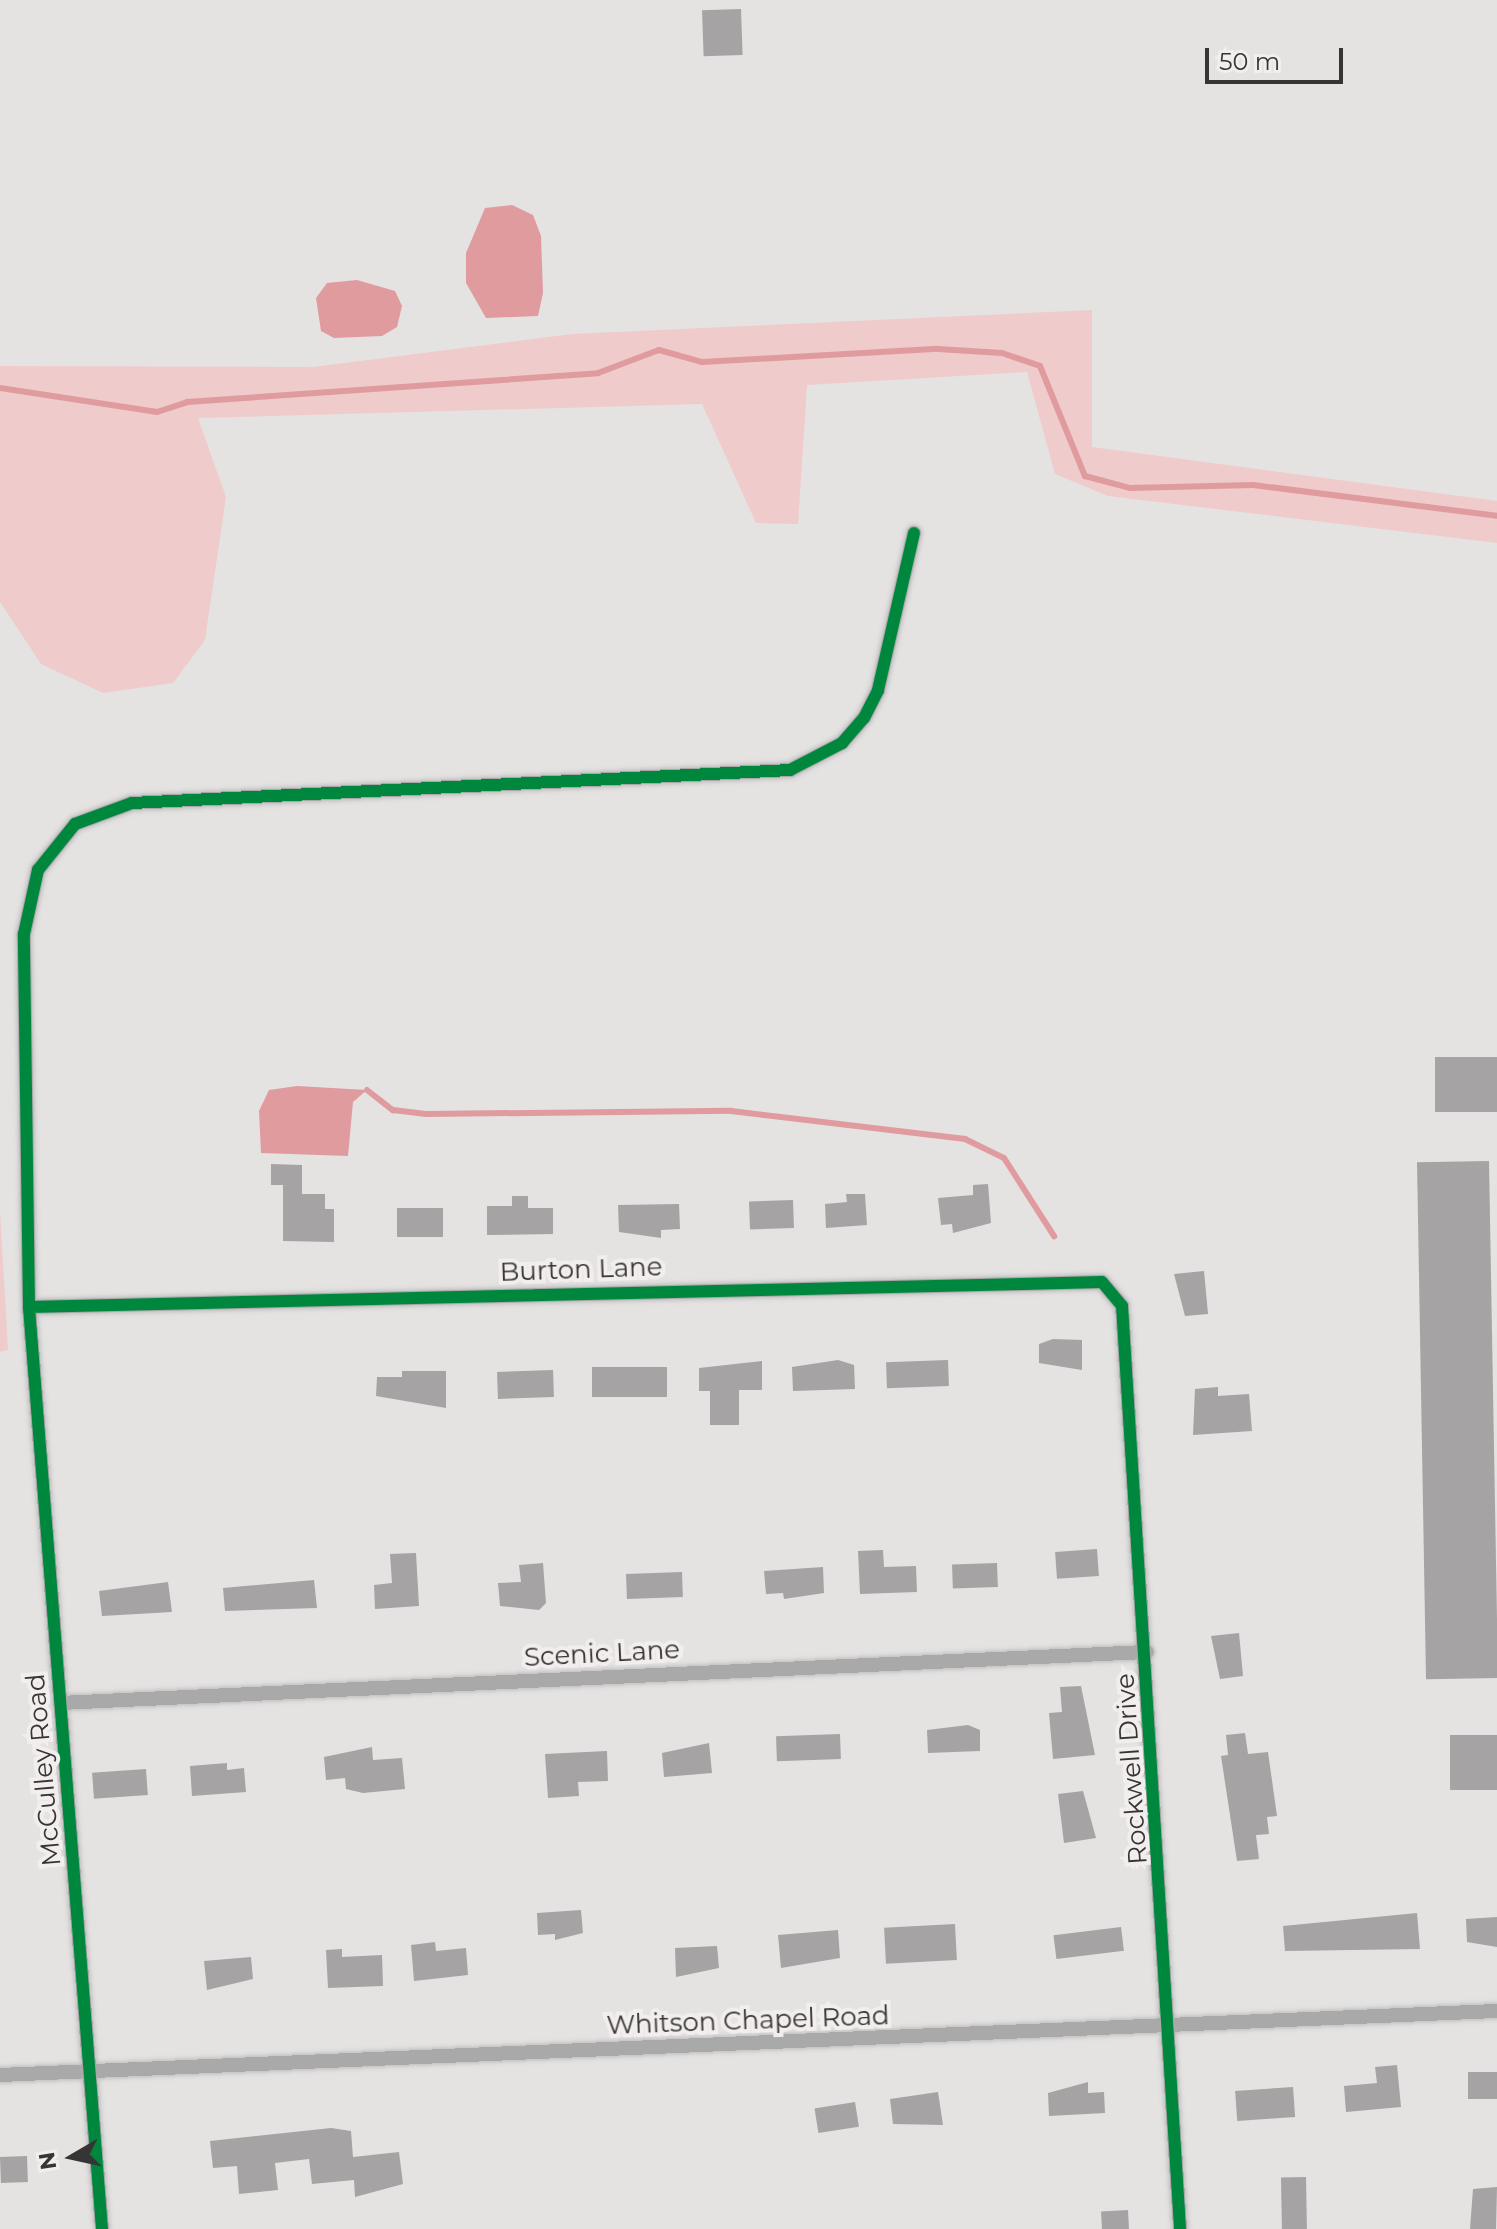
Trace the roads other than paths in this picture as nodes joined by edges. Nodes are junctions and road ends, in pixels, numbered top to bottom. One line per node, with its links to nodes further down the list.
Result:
1 (914, 533): 3 (street, McCulley Road)
2 (1122, 1306): 3 (street, Burton Lane); 4 (street, Rockwell Drive)
3 (29, 1307): 5 (street, McCulley Road)
4 (1147, 1652): 5 (street, Scenic Lane); 7 (street, Rockwell Drive)
5 (60, 1703): 8 (street, McCulley Road)
6 (1497, 2011): 7 (street, Whitson Chapel Road)
7 (1172, 2027): 8 (street, Whitson Chapel Road); 11 (street, Rockwell Drive)
8 (93, 2072): 9 (street, Whitson Chapel Road); 10 (street, McCulley Road)
9 (0, 2075)
10 (102, 2229)
11 (1180, 2229)

